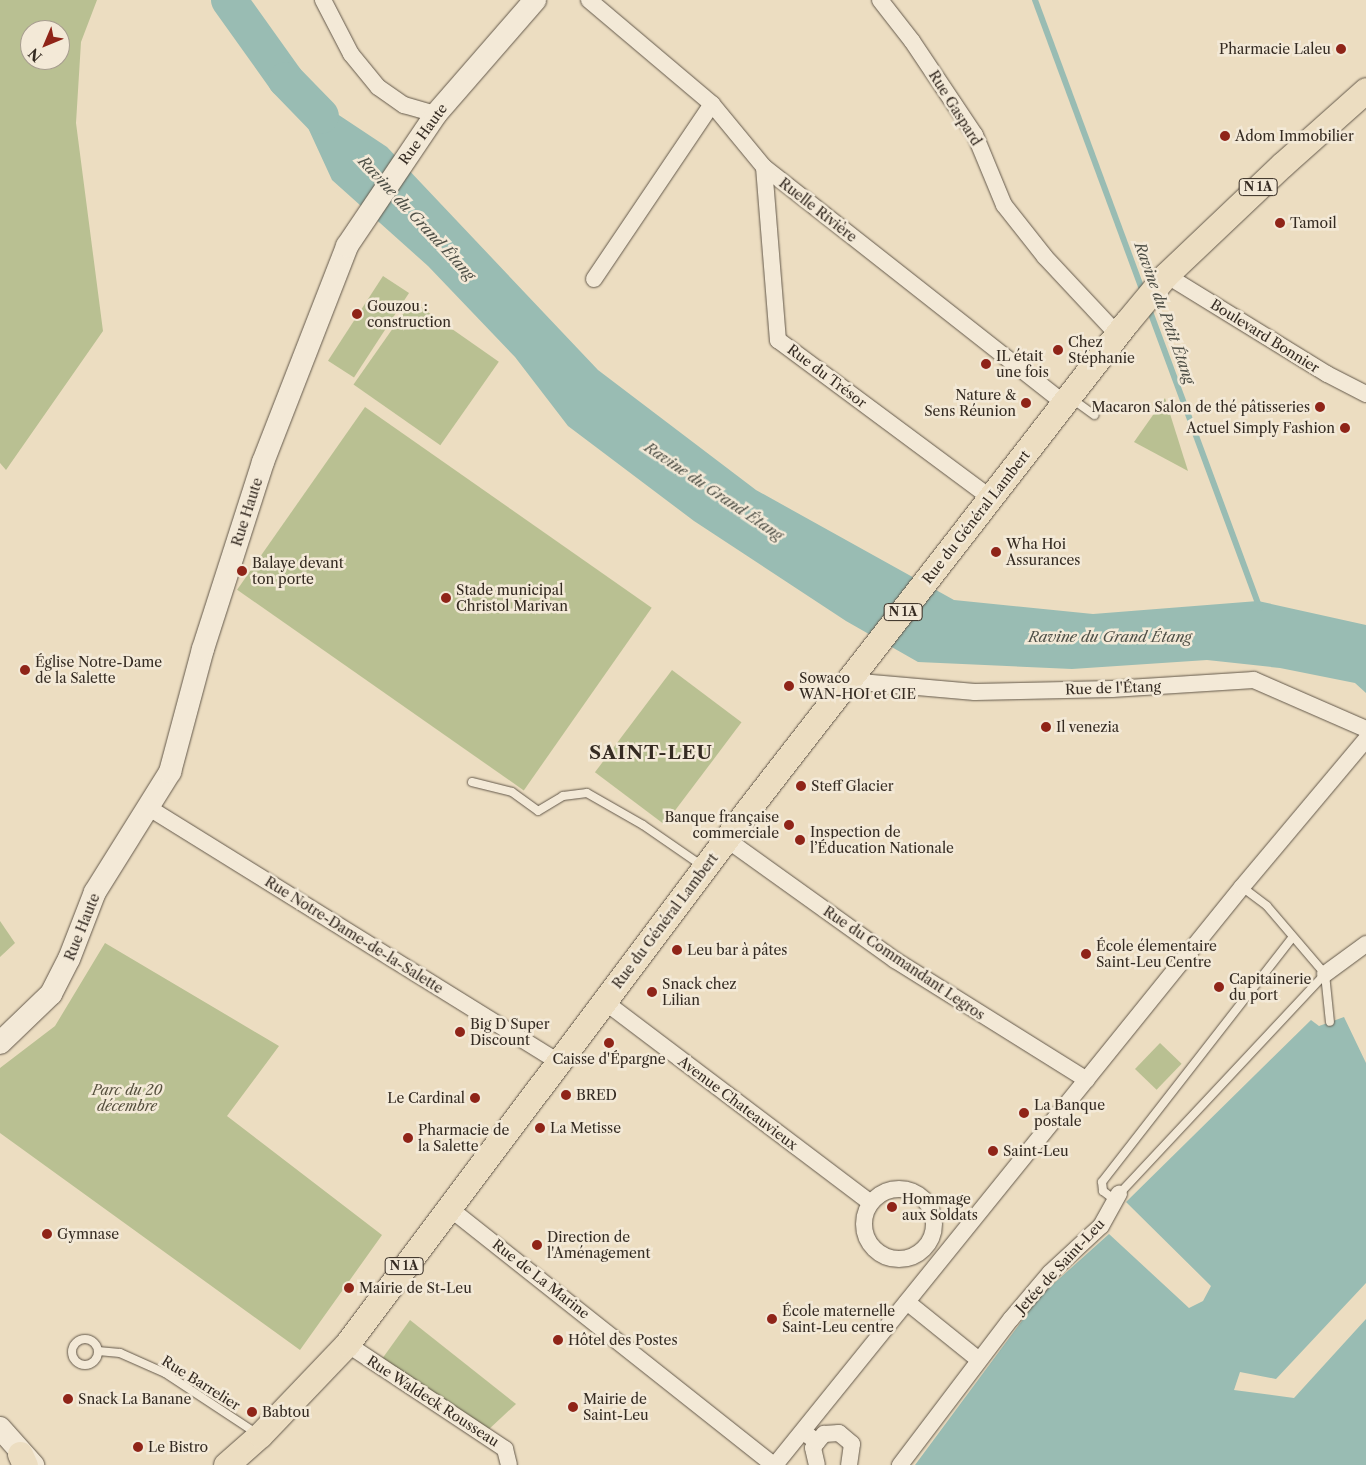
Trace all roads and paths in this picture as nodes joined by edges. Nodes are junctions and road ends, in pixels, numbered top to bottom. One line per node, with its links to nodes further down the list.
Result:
1 (323, 0): 7 (street)
2 (535, 0): 7 (main road, Rue Haute)
3 (588, 0): 6 (street, Ruelle Rivière)
4 (880, 0): 11 (street, Rue Gaspard)
5 (1363, 98): 10 (main road, Rue du Général Lambert / N 1A)
6 (712, 104): 8 (street, Ruelle Rivière); 9 (street)
7 (436, 114): 20 (main road, Rue Haute)
8 (764, 167): 13 (street, Ruelle Rivière); 15 (street, Rue du Trésor)
9 (594, 279)
10 (1161, 282): 11 (main road, Rue du Général Lambert / N 1A); 12 (street, Boulevard Bonnier)
11 (1122, 328): 13 (main road, Rue du Général Lambert / N 1A)
12 (1366, 394)
13 (1067, 400): 14 (lane); 15 (main road, Rue du Général Lambert / N 1A)
14 (1094, 415)
15 (991, 498): 16 (main road, Rue du Général Lambert / N 1A)
16 (849, 681): 17 (street, Rue de l'Étang); 21 (main road, Rue du Général Lambert / N 1A)
17 (1366, 729)
18 (1366, 739): 23 (street)
19 (472, 782): 22 (lane)
20 (149, 808): 29 (main road, Rue Haute); 30 (street, Rue Notre-Dame-de-la-Salette)
21 (726, 839): 22 (main road, Rue du Général Lambert / N 1A); 31 (street, Rue du Commandant Legros)
22 (705, 867): 27 (main road, Rue du Général Lambert / N 1A)
23 (1242, 887): 24 (lane); 31 (street)
24 (1292, 938): 26 (lane); 32 (lane)
25 (1366, 944): 26 (street)
26 (1325, 974): 28 (lane); 32 (lane)
27 (605, 1002): 30 (main road, Rue du Général Lambert / N 1A); 33 (street, Avenue Chateauvieux)
28 (1330, 1022)
29 (0, 1042)
30 (559, 1062): 34 (main road, Rue du Général Lambert / N 1A)
31 (1087, 1080): 36 (street)
32 (1119, 1194): 40 (street, Jetée de Saint-Leu)
33 (871, 1203): 35 (street); 35 (street)
34 (448, 1207): 38 (main road, Rue du Général Lambert / N 1A); 48 (street, Rue de La Marine)
35 (926, 1246): 36 (street)
36 (942, 1258): 37 (street)
37 (907, 1302): 40 (street); 42 (street)
38 (346, 1344): 43 (main road, Rue du Général Lambert / N 1A); 47 (street, Rue Waldeck Rousseau)
39 (98, 1351): 43 (lane, Rue Barrelier)
40 (979, 1360): 51 (street, Jetée de Saint-Leu)
41 (0, 1428): 45 (main road)
42 (803, 1432): 44 (street); 48 (street)
43 (260, 1435): 46 (main road, Rue du Général Lambert / N 1A)
44 (817, 1442): 49 (street); 50 (street)
45 (26, 1461)
46 (226, 1465)
47 (509, 1465)
48 (774, 1465)
49 (817, 1465)
50 (849, 1465)
51 (900, 1465)

